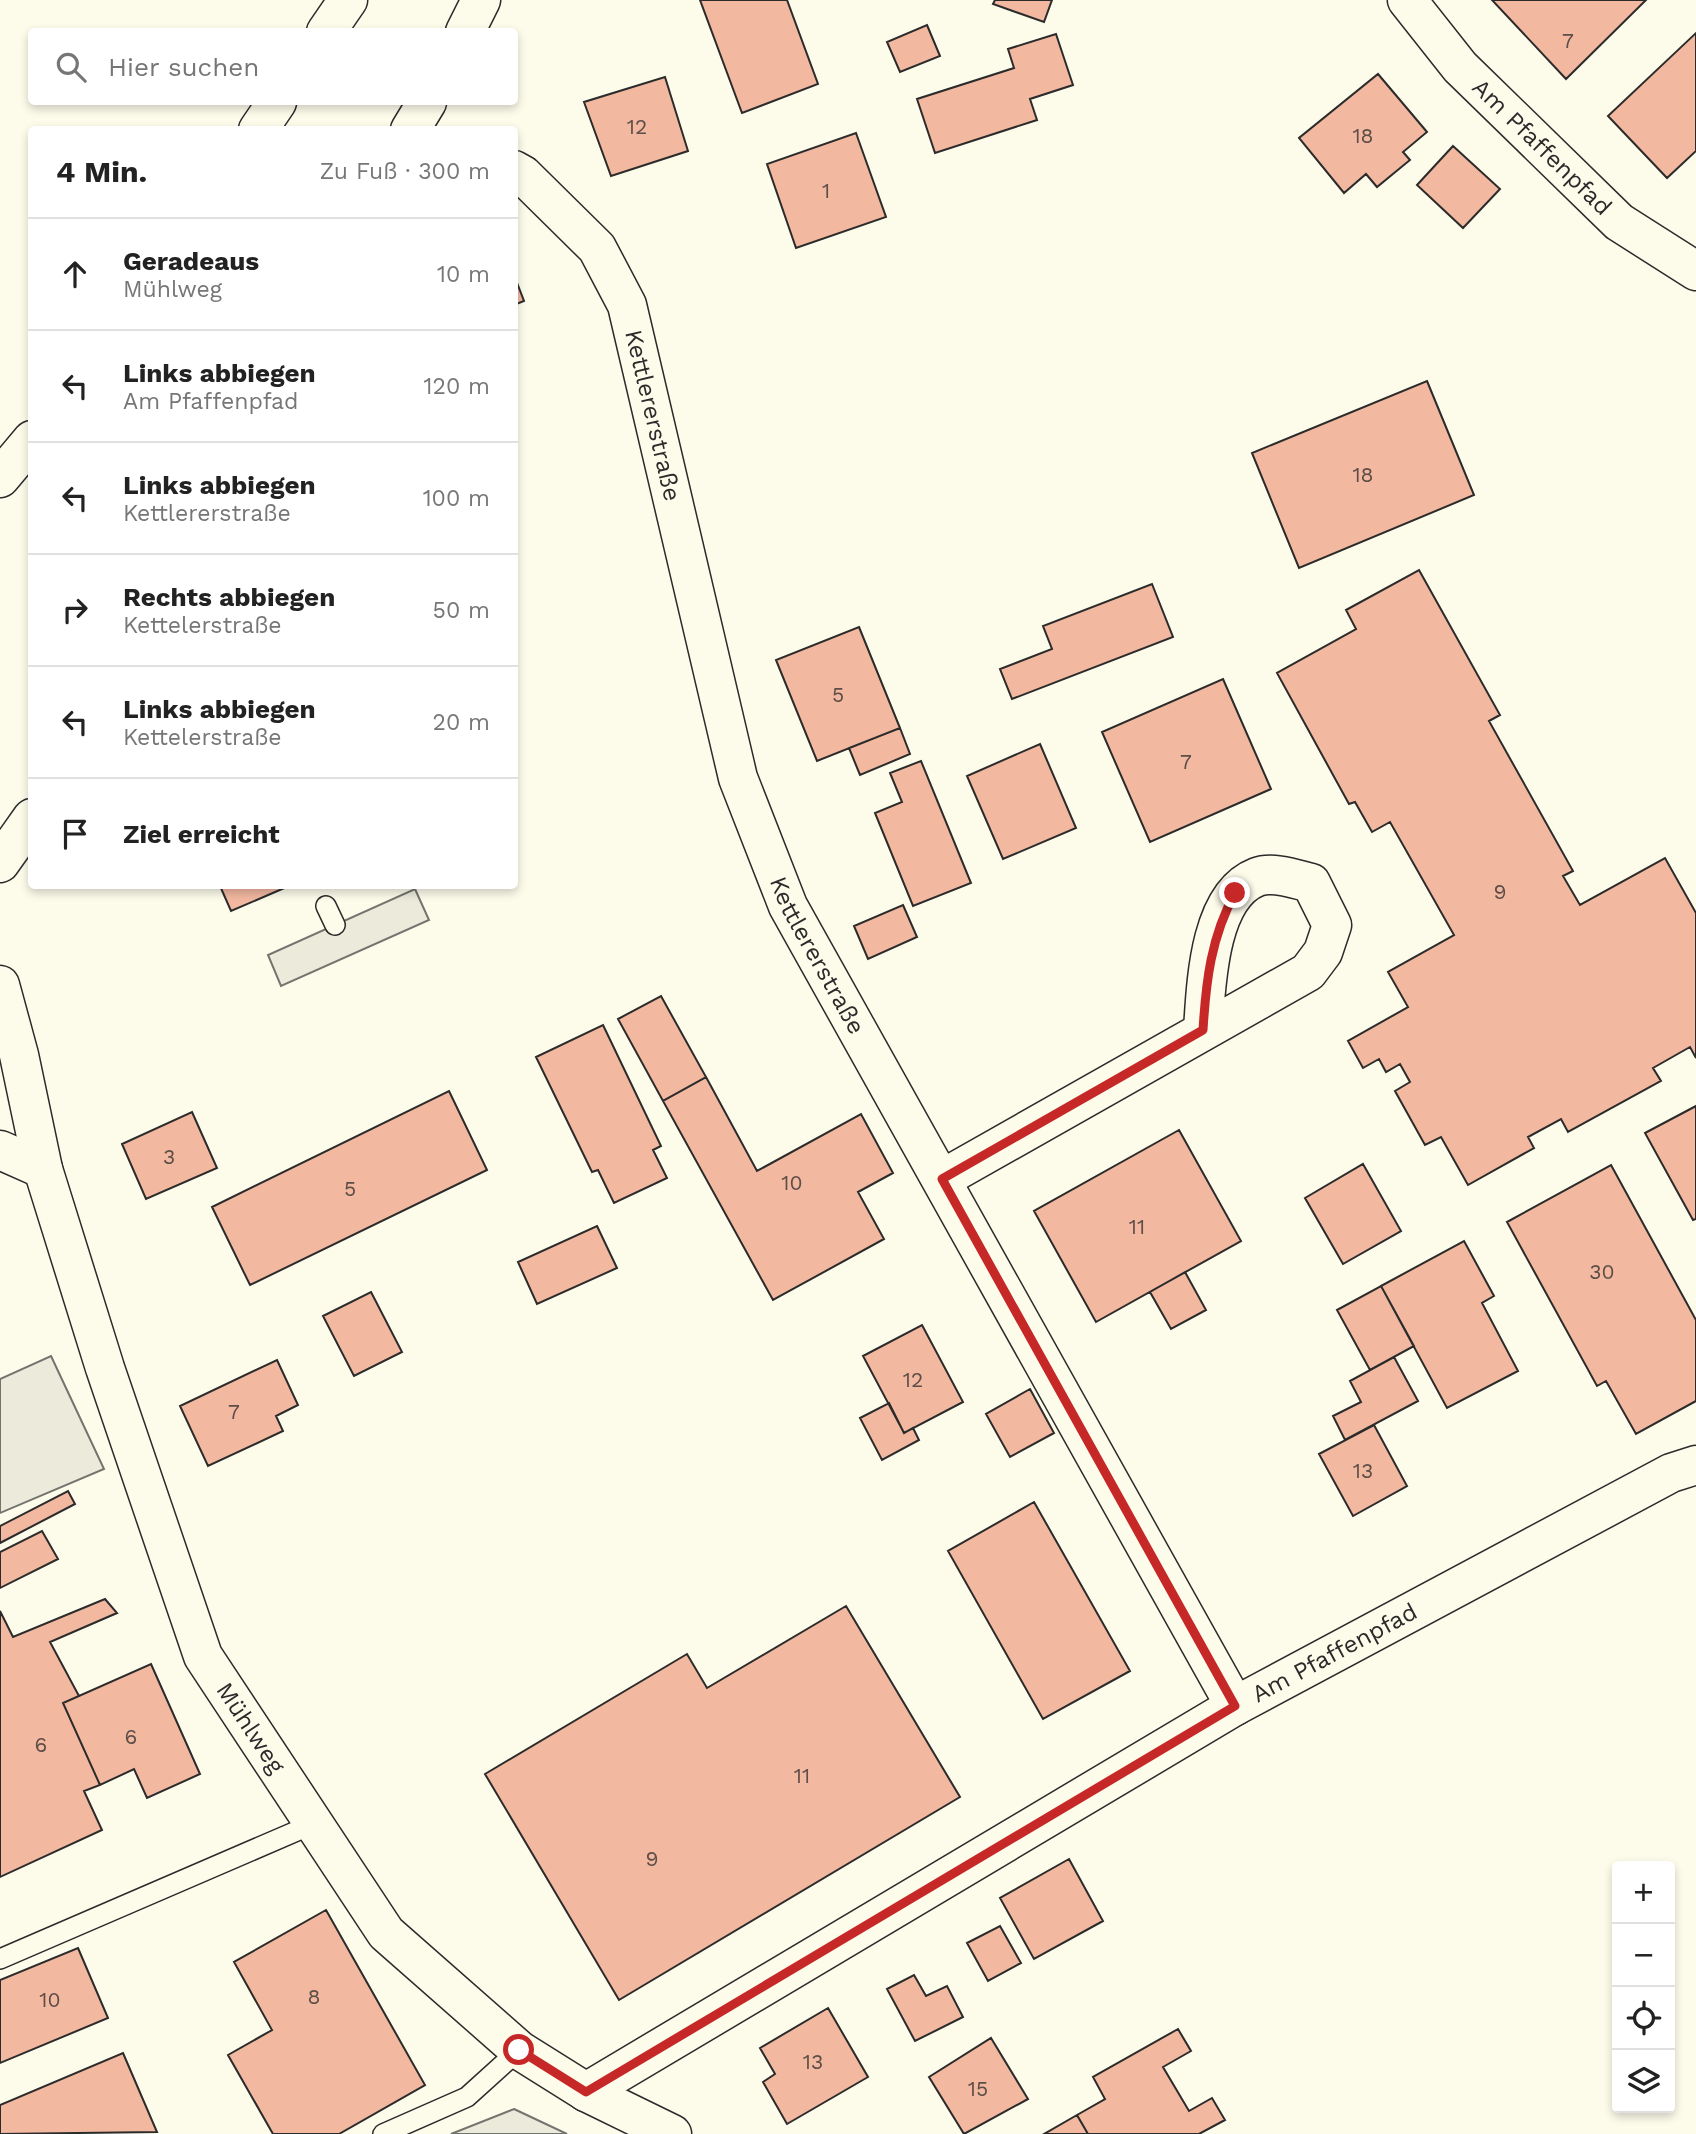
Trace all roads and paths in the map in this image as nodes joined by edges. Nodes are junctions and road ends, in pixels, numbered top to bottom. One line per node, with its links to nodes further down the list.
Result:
1 (348, 0): 4 (street)
2 (481, 0): 5 (street)
3 (1406, 0): 9 (street, Am Pfaffenpfad)
4 (329, 28)
5 (466, 28)
6 (275, 105): 7 (street)
7 (261, 126)
8 (518, 174): 20 (street, Kettlererstraße)
9 (1696, 271)
10 (28, 445): 11 (street)
11 (0, 478)
12 (28, 824): 13 (street)
13 (0, 863)
14 (326, 906): 15 (lane)
15 (335, 925)
16 (0, 985): 19 (street, Mühlweg)
17 (1203, 1030): 20 (street)
18 (0, 1150): 19 (street)
19 (43, 1169): 23 (street, Mühlweg)
20 (942, 1179): 22 (street, Kettlererstraße)
21 (1696, 1465): 22 (street, Am Pfaffenpfad)
22 (1235, 1706): 26 (street, Am Pfaffenpfad)
23 (313, 1824): 24 (lane); 25 (street, Mühlweg)
24 (0, 1959)
25 (519, 2050): 26 (street, Mühlweg); 27 (lane)
26 (586, 2092): 28 (street, Mühlweg)
27 (383, 2134)
28 (672, 2134)

